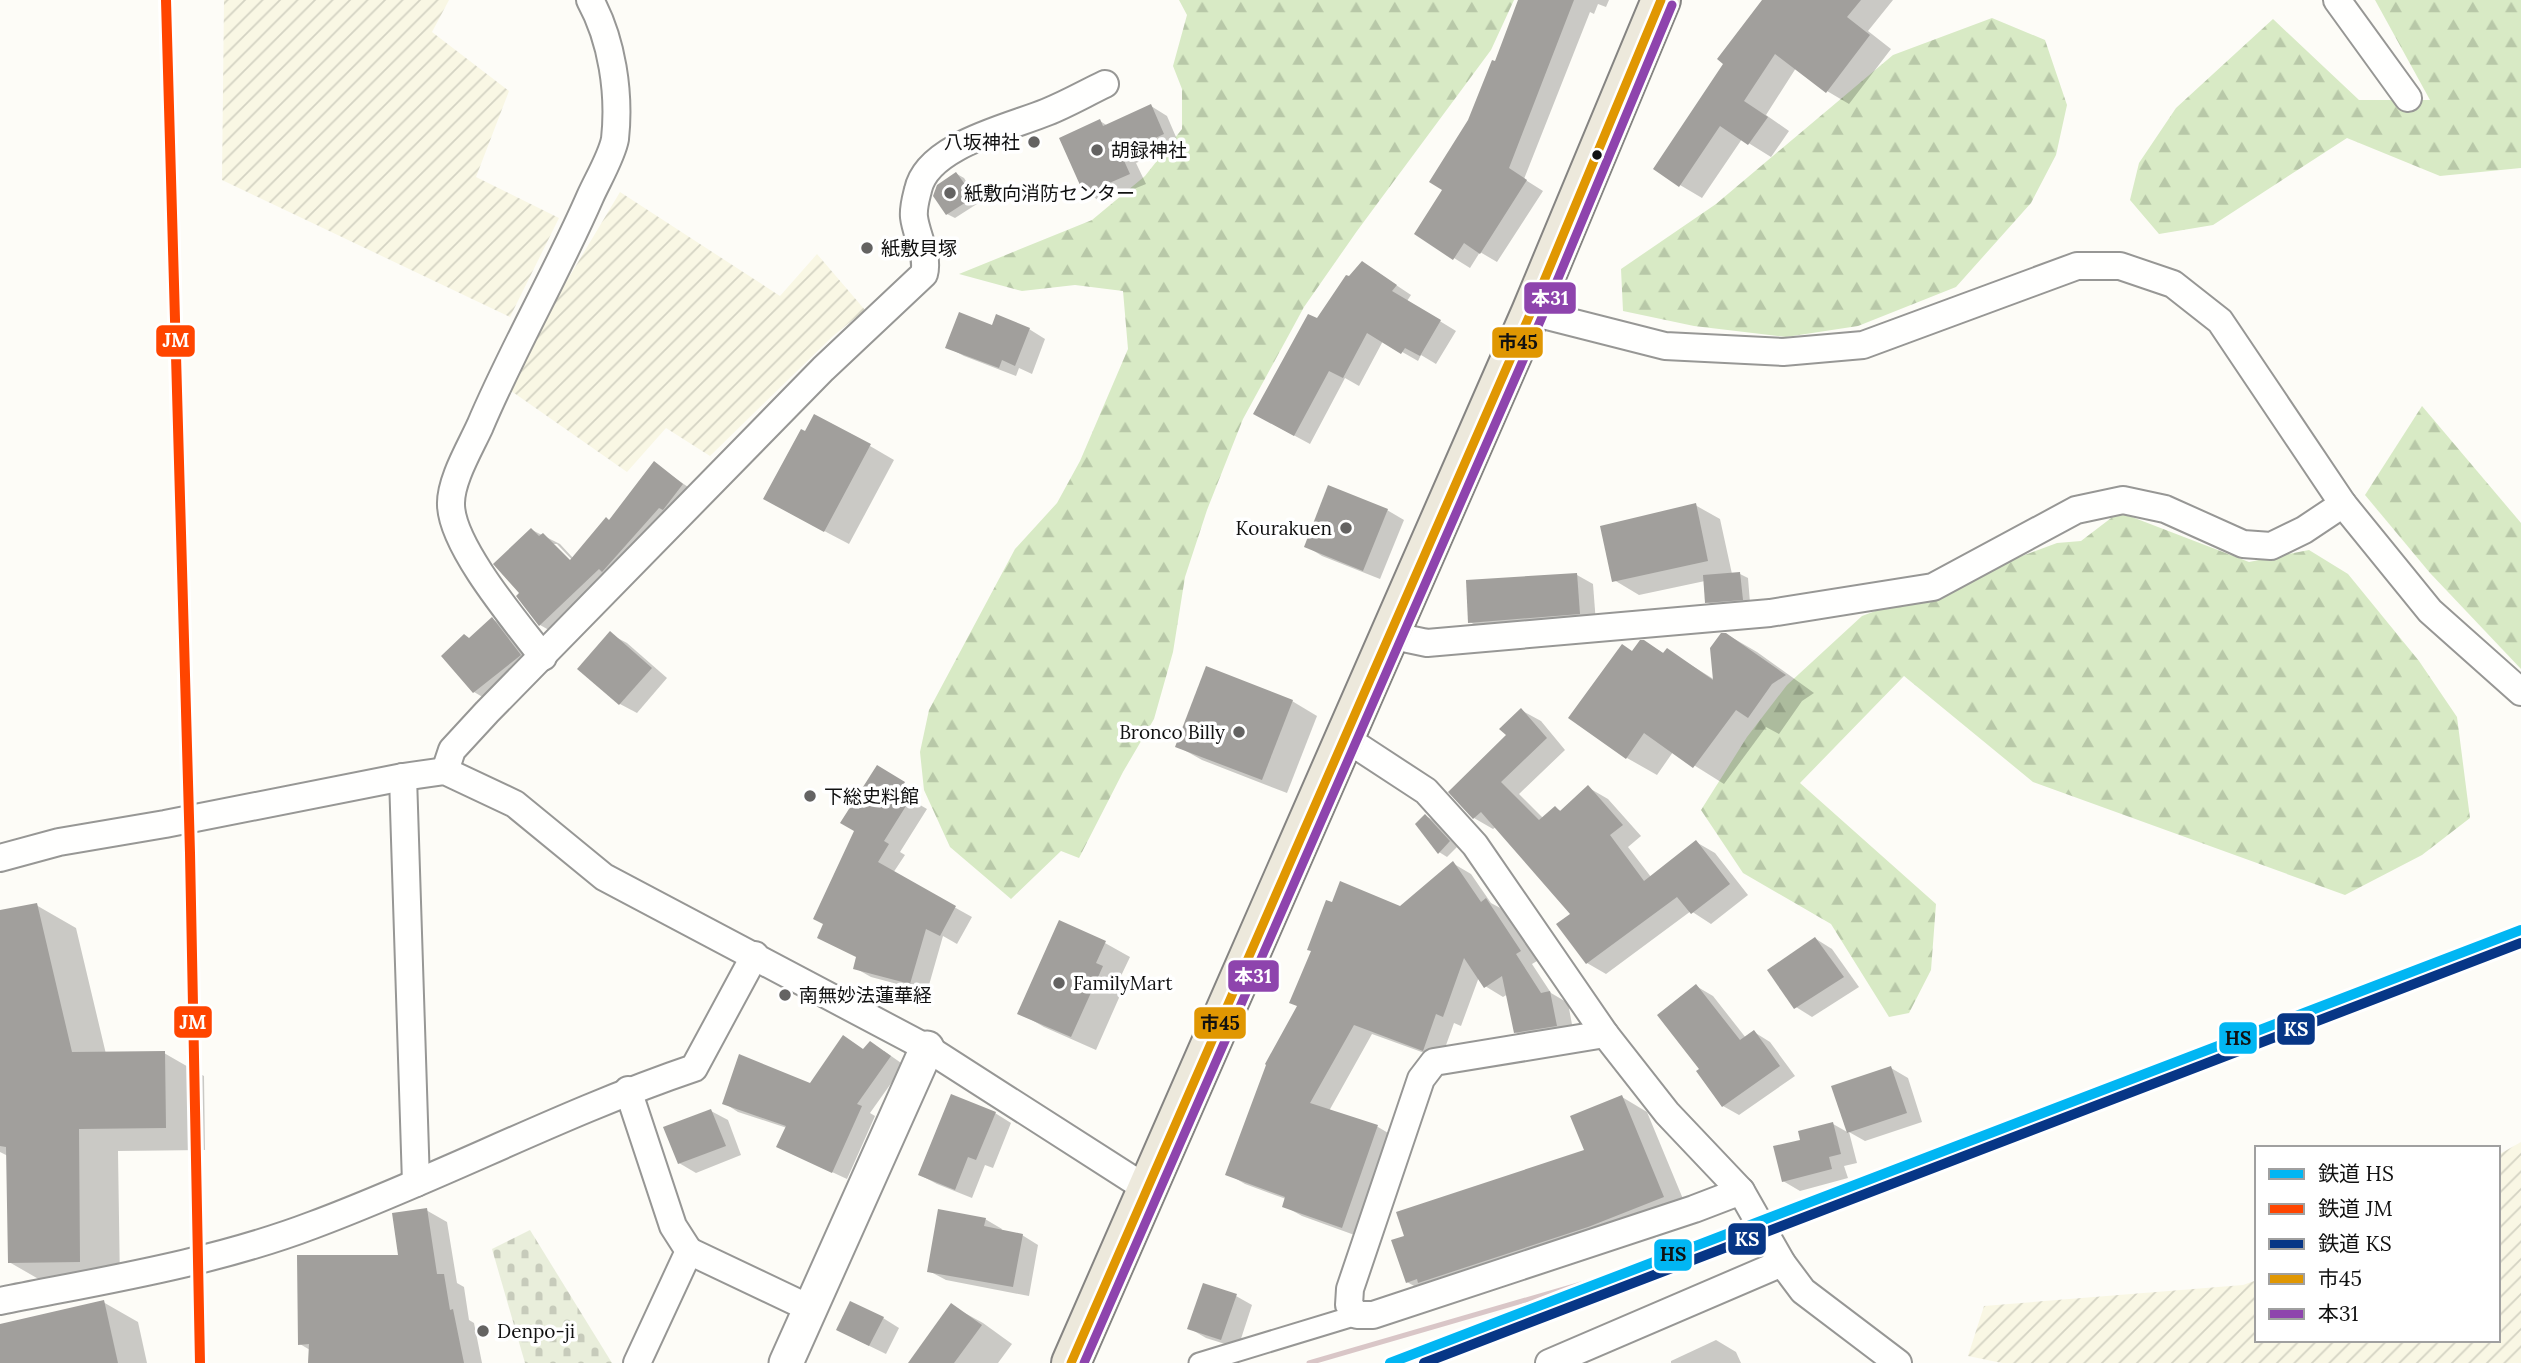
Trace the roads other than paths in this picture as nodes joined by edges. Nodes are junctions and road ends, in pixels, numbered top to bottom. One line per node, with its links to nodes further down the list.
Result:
1 (590, 0): 9 (street)
2 (1661, 0): 6 (main road)
3 (2337, 0): 5 (street)
4 (1105, 84): 9 (street)
5 (2408, 98)
6 (1531, 312): 7 (street); 8 (main road)
7 (2343, 503): 8 (street); 10 (street)
8 (1389, 635): 11 (main road)
9 (543, 657): 12 (street)
10 (2521, 692)
11 (1345, 738): 16 (street); 20 (main road)
12 (445, 771): 13 (street); 15 (street)
13 (403, 776): 14 (street); 19 (street)
14 (0, 858)
15 (755, 955): 17 (street); 18 (street)
16 (1605, 1034): 21 (street); 26 (street)
17 (927, 1048): 20 (street); 25 (street)
18 (628, 1090): 19 (street); 22 (street)
19 (416, 1183): 24 (street)
20 (1147, 1189): 29 (main road)
21 (1741, 1191): 23 (street); 26 (street)
22 (689, 1251): 25 (street); 27 (street)
23 (1782, 1263): 31 (street); 32 (street)
24 (0, 1301)
25 (809, 1308): 28 (street)
26 (1357, 1315): 30 (street)
27 (637, 1363)
28 (786, 1363)
29 (1071, 1363)
30 (1199, 1363)
31 (1549, 1363)
32 (1898, 1363)

